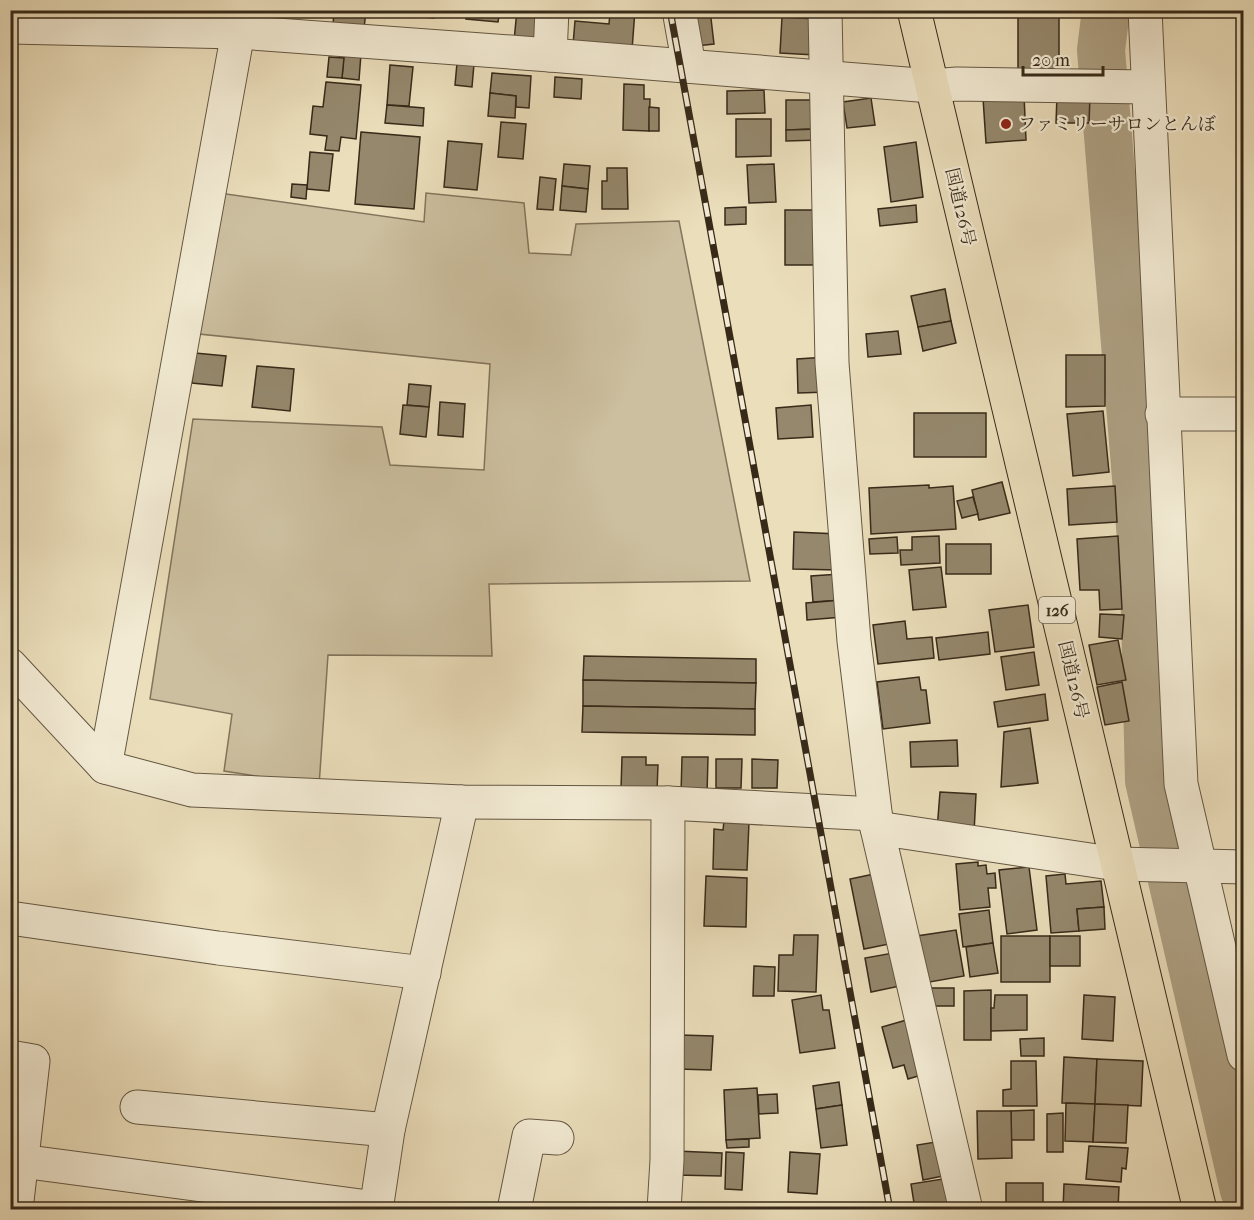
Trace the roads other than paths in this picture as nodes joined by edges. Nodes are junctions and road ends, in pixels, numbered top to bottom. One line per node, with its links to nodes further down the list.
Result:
1 (552, 10): 8 (street)
2 (679, 10): 9 (street)
3 (825, 10): 10 (street)
4 (914, 10): 11 (highway, 国道126号 / 126)
5 (1145, 10): 12 (street)
6 (250, 26): 7 (street); 8 (street); 16 (street)
7 (10, 27)
8 (550, 55): 9 (street)
9 (689, 66): 10 (street)
10 (825, 78): 11 (street); 19 (street)
11 (931, 86): 12 (street); 20 (highway, 国道126号 / 126)
12 (1147, 87): 13 (street)
13 (1162, 414): 14 (street); 21 (street)
14 (1244, 414)
15 (10, 666): 16 (street)
16 (105, 767): 17 (street)
17 (462, 802): 18 (street); 24 (street)
18 (668, 803): 19 (street); 34 (street)
19 (876, 821): 20 (street); 35 (street)
20 (1132, 865): 21 (street); 36 (highway, 国道126号 / 126)
21 (1201, 866): 22 (street); 25 (street)
22 (1244, 867)
23 (10, 918): 24 (street)
24 (424, 973): 28 (street)
25 (1244, 1055)
26 (10, 1058): 30 (street)
27 (136, 1107): 28 (street)
28 (388, 1130): 32 (street)
29 (557, 1138): 33 (street)
30 (21, 1161): 31 (street); 32 (street)
31 (16, 1209)
32 (376, 1209)
33 (514, 1209)
34 (664, 1209)
35 (966, 1209)
36 (1200, 1209)

